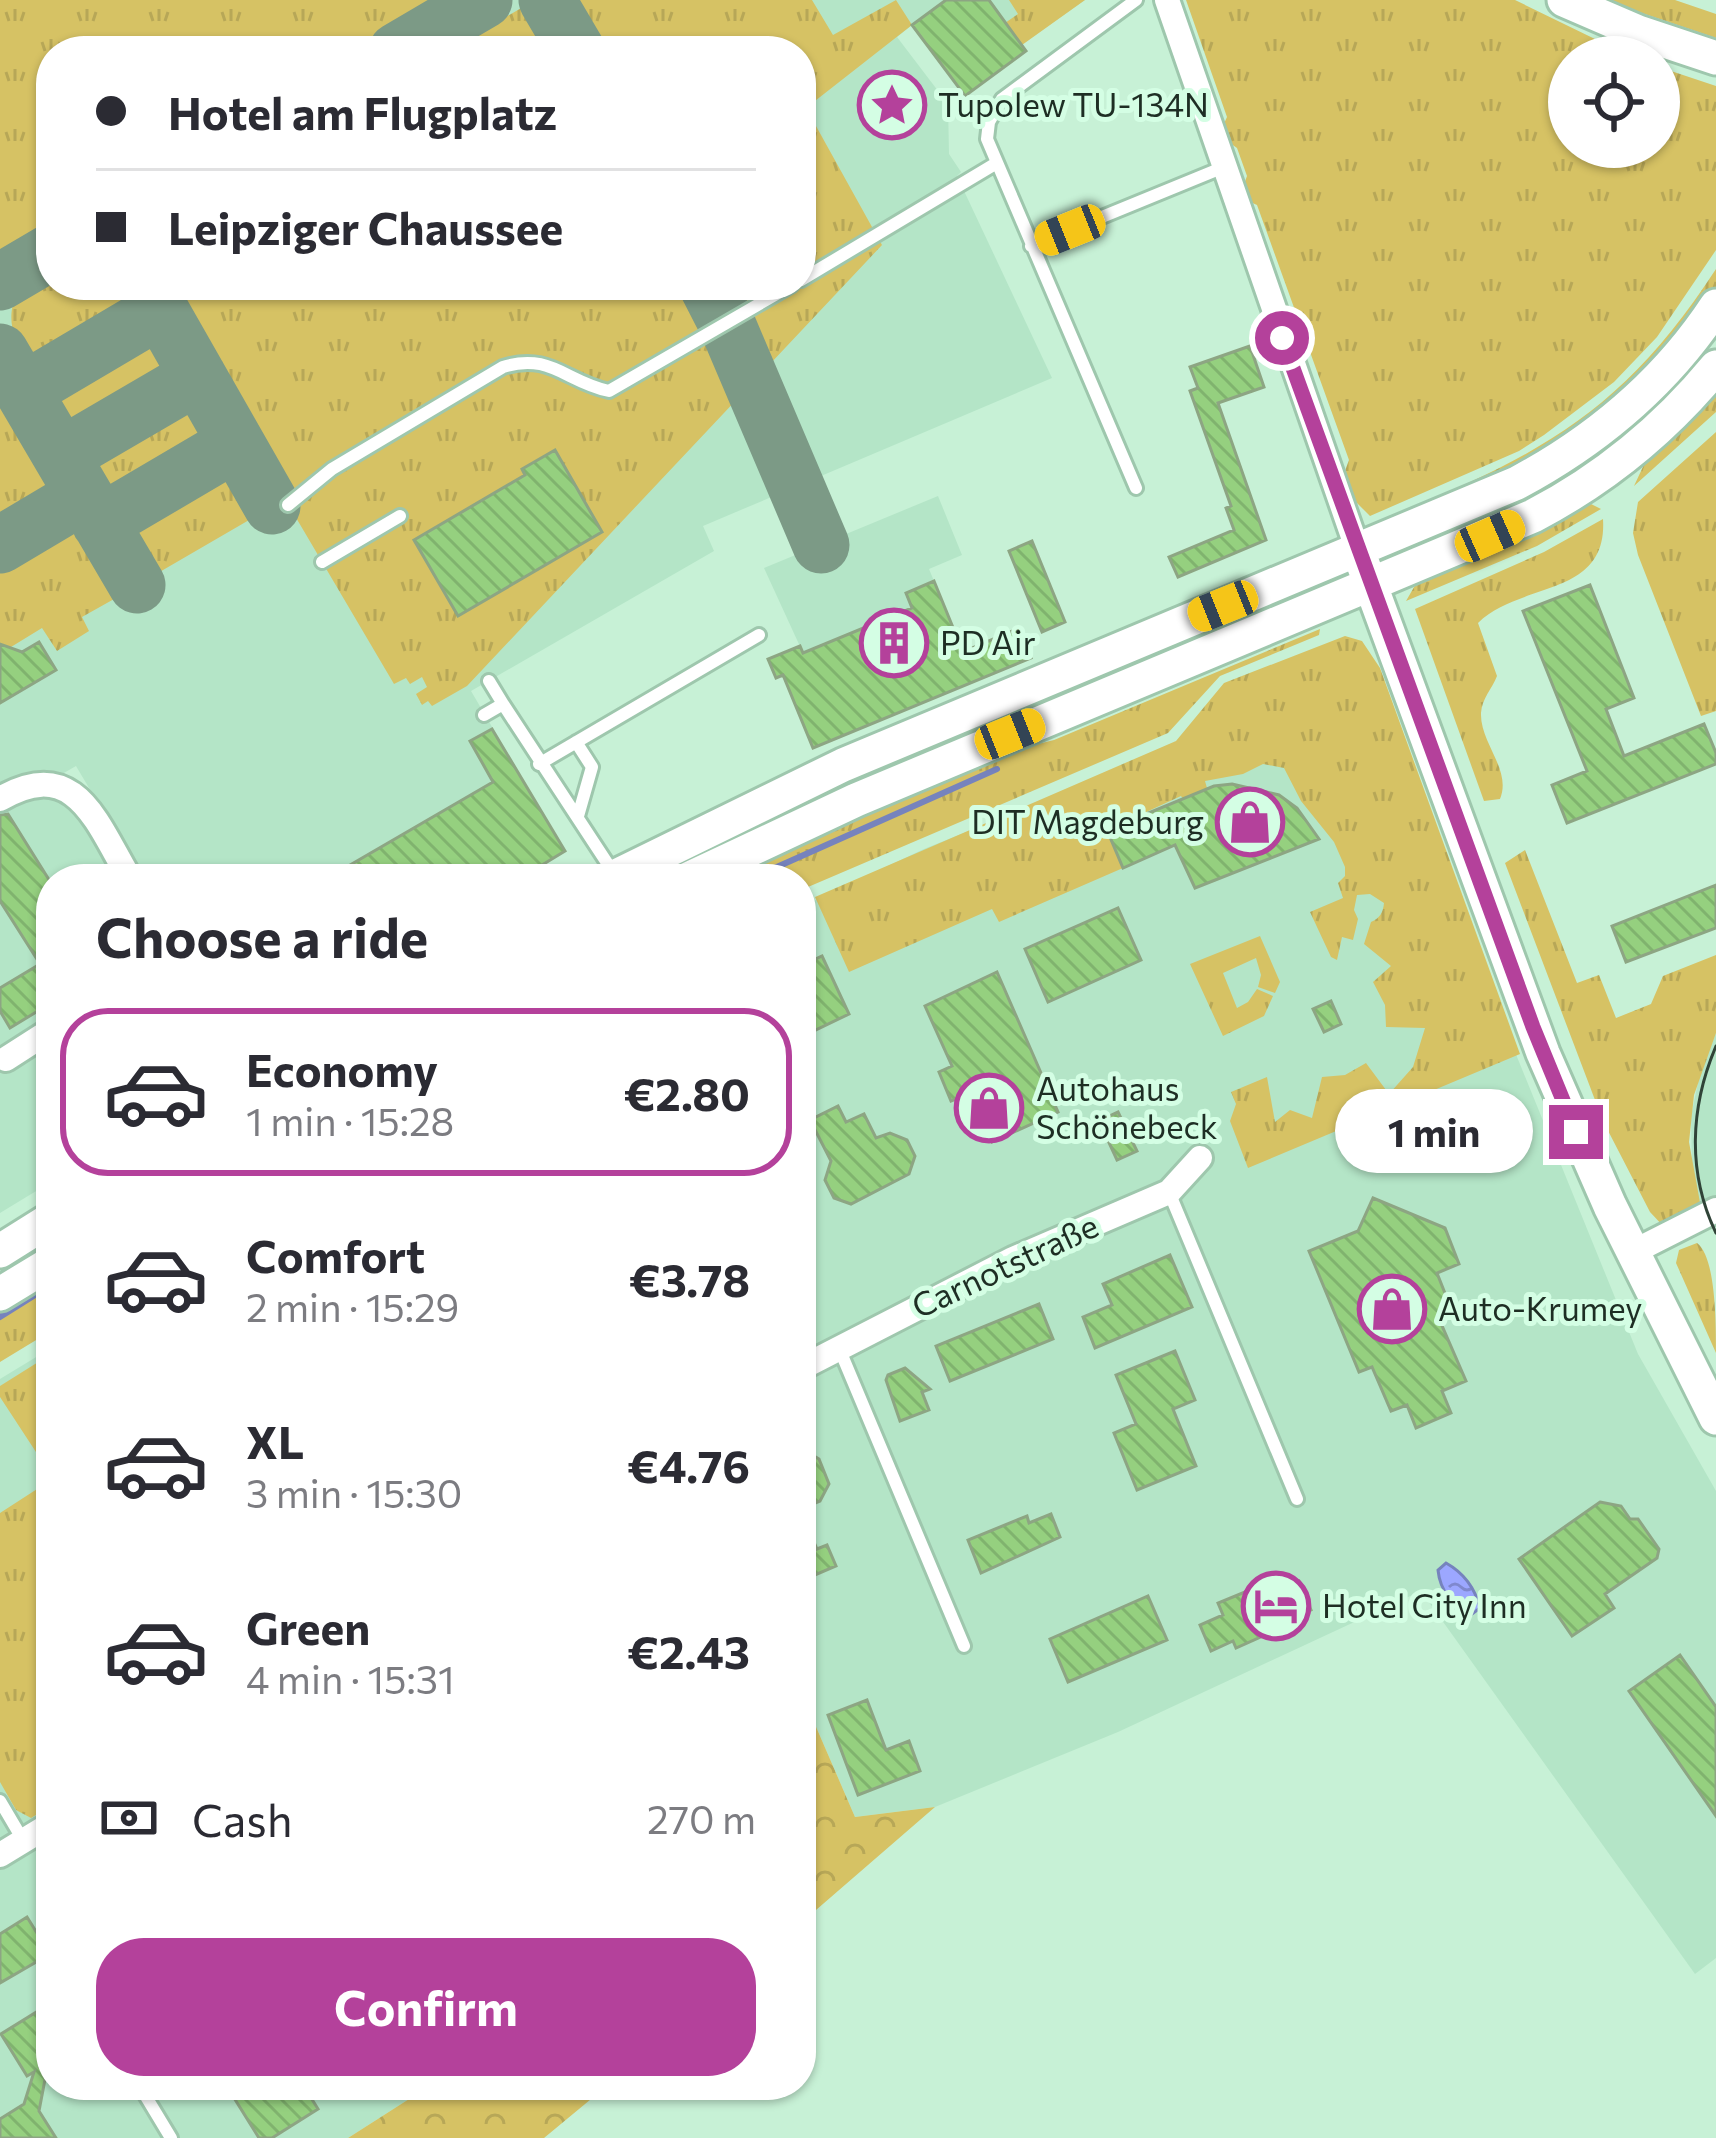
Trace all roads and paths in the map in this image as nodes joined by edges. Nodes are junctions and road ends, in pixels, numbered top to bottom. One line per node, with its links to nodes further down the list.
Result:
1 (1136, 0): 5 (lane)
2 (1167, 0): 6 (street)
3 (1564, 0): 4 (main road)
4 (1716, 58)
5 (995, 164): 7 (lane); 8 (lane)
6 (1224, 167): 7 (lane); 15 (street)
7 (1031, 246): 12 (lane)
8 (816, 271)
9 (766, 300): 13 (lane)
10 (1716, 305): 15 (main road)
11 (1716, 367): 17 (main road)
12 (1136, 488)
13 (288, 505)
14 (400, 517): 16 (lane)
15 (1358, 551): 17 (main road); 28 (main road)
16 (322, 562)
17 (1371, 585): 29 (main road); 37 (main road)
18 (759, 635): 22 (lane)
19 (489, 681): 20 (lane)
20 (503, 704): 21 (lane); 23 (lane)
21 (484, 715)
22 (576, 742): 23 (lane); 25 (lane)
23 (539, 764): 25 (lane)
24 (0, 799): 26 (street)
25 (578, 816): 27 (lane)
26 (121, 864)
27 (605, 864)
28 (641, 864)
29 (720, 864)
30 (36, 1040): 31 (street)
31 (6, 1059)
32 (1200, 1158): 33 (street, Carnotstraße)
33 (1169, 1192): 40 (street, Carnotstraße); 45 (lane)
34 (1716, 1210): 37 (street)
35 (36, 1228): 36 (main road)
36 (0, 1251)
37 (1633, 1252): 42 (main road)
38 (36, 1270): 39 (main road)
39 (3, 1286)
40 (839, 1346): 41 (street, Carnotstraße); 44 (lane)
41 (816, 1359)
42 (1716, 1418)
43 (895, 1432): 44 (lane)
44 (878, 1439): 46 (lane)
45 (1297, 1499)
46 (964, 1646)
47 (0, 1801): 49 (lane)
48 (36, 1833): 49 (street)
49 (24, 1841): 50 (street)
50 (0, 1856)
51 (148, 2100): 52 (lane)
52 (171, 2138)

